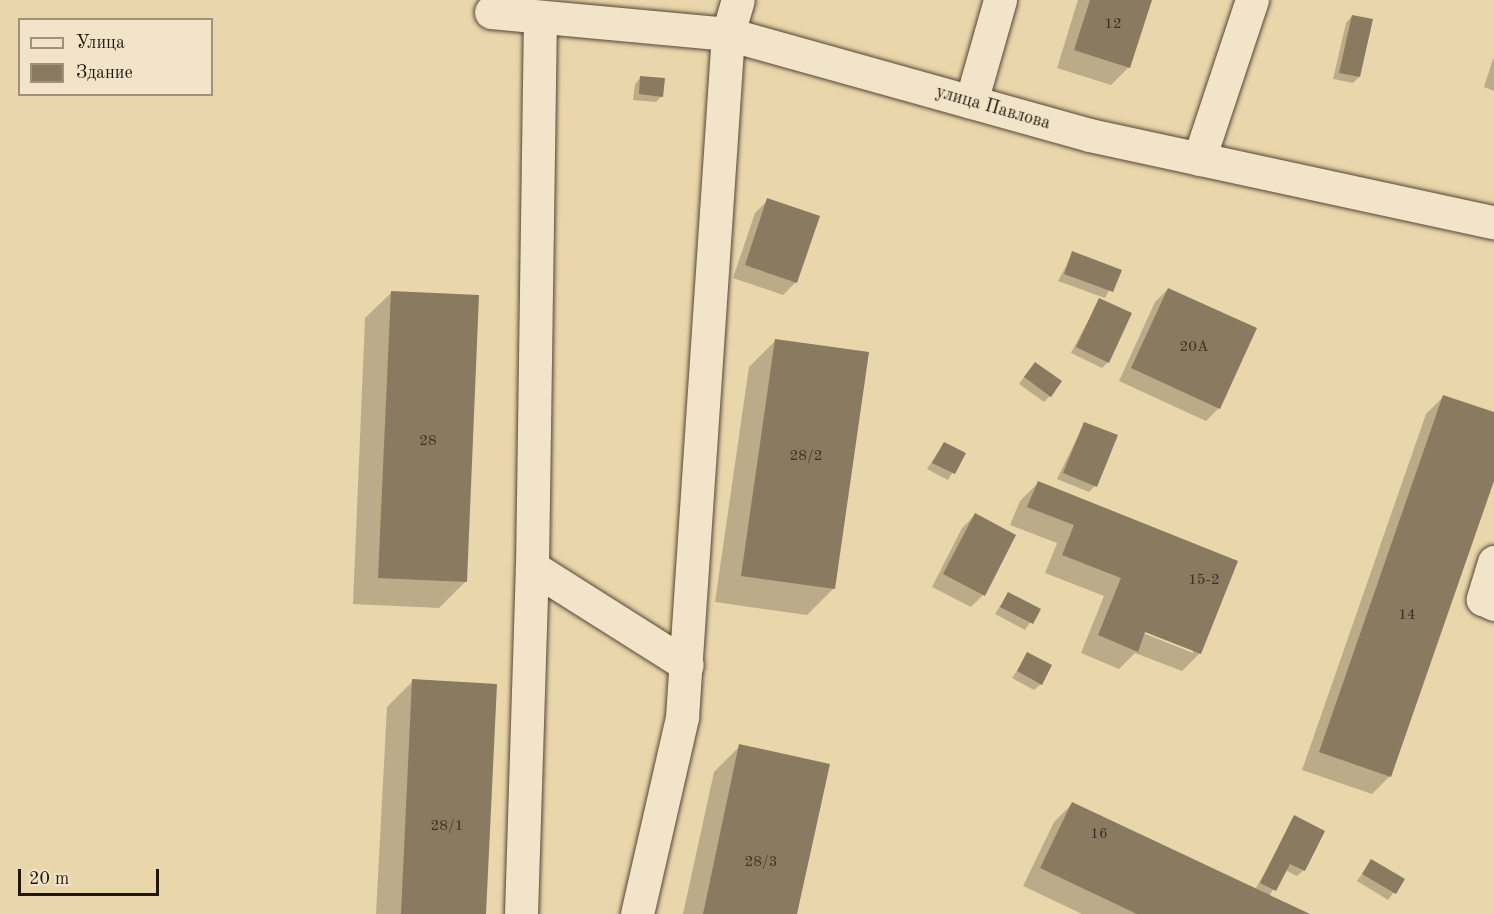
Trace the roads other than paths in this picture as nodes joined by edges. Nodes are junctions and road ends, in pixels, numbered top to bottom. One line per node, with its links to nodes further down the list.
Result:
1 (738, 0): 6 (street)
2 (1000, 0): 7 (street)
3 (1252, 0): 8 (street)
4 (491, 12): 5 (street, улица Павлова)
5 (540, 17): 6 (street, улица Павлова); 11 (street)
6 (728, 34): 7 (street, улица Павлова); 13 (street)
7 (971, 102): 8 (street, улица Павлова)
8 (1199, 159): 9 (street, улица Павлова)
9 (1494, 222)
10 (1494, 561): 12 (street)
11 (532, 567): 13 (street); 14 (street)
12 (1494, 604)
13 (687, 665): 15 (street)
14 (520, 914)
15 (637, 914)

